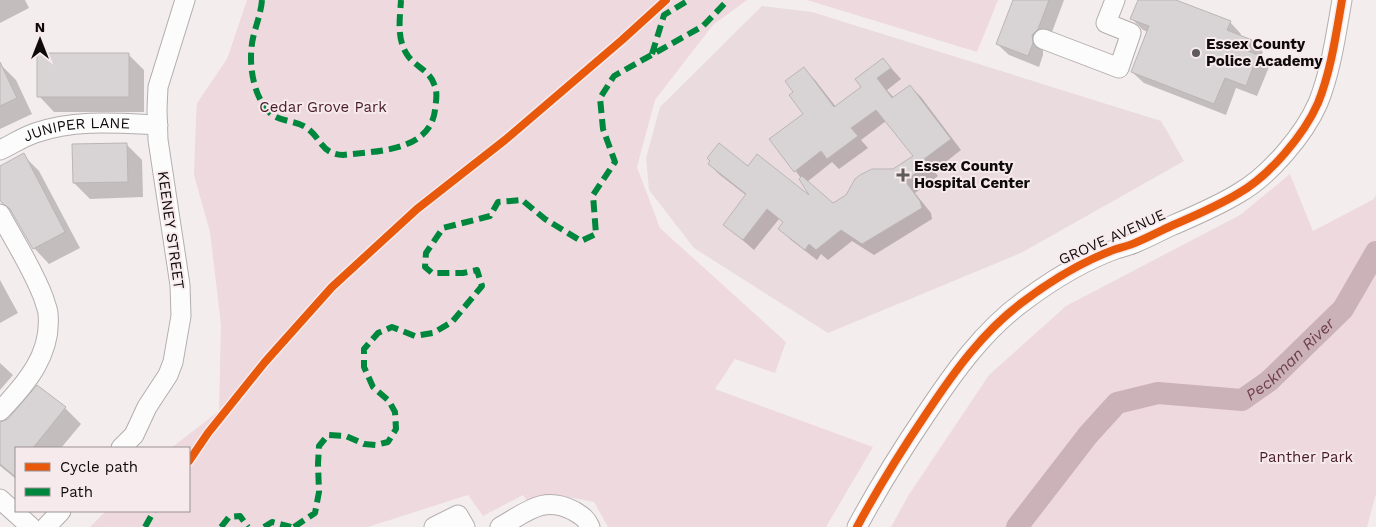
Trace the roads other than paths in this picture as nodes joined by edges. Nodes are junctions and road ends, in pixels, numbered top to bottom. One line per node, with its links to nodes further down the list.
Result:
1 (184, 0): 5 (street, KEENEY STREET)
2 (1115, 0): 4 (street)
3 (1342, 0): 18 (street, GROVE AVENUE)
4 (1043, 39)
5 (158, 125): 6 (street, JUNIPER LANE); 9 (street, KEENEY STREET)
6 (0, 150)
7 (0, 214): 8 (street)
8 (0, 410)
9 (122, 447)
10 (0, 499): 12 (street)
11 (60, 512): 13 (street)
12 (31, 527)
13 (46, 527)
14 (434, 527): 15 (street)
15 (465, 527)
16 (500, 527): 17 (street)
17 (590, 527)
18 (857, 527)

